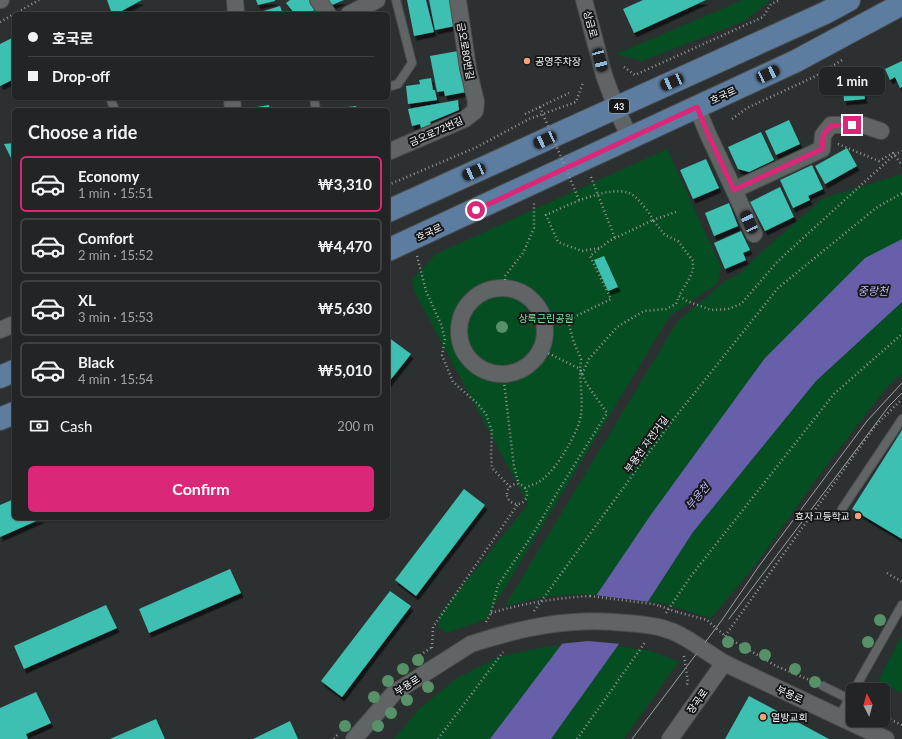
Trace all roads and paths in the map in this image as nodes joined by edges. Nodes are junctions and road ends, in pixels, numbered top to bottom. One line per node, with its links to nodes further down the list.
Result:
1 (39, 0): 11 (path)
2 (235, 0): 12 (street)
3 (318, 0): 13 (street)
4 (377, 0): 14 (street)
5 (396, 0): 19 (lane)
6 (458, 0): 21 (street, 금오로80번길)
7 (584, 0): 24 (street, 상금로)
8 (780, 0): 17 (path)
9 (849, 0): 24 (main road, 43)
10 (902, 4): 23 (main road, 호국로)
11 (18, 12)
12 (236, 12)
13 (327, 12)
14 (353, 12)
15 (12, 15): 16 (path)
16 (0, 22)
17 (624, 67)
18 (583, 83): 34 (path)
19 (390, 86)
20 (569, 93): 22 (path)
21 (476, 102): 29 (street, 금오로72번길)
22 (540, 107): 25 (path); 38 (path, bridge)
23 (697, 107): 27 (main road, 호국로); 35 (street)
24 (616, 108): 27 (street, 상금로); 40 (main road, 43)
25 (525, 114)
26 (881, 132): 35 (street)
27 (630, 138): 46 (main road, 호국로)
28 (837, 143): 31 (path)
29 (390, 151)
30 (902, 151): 31 (path)
31 (894, 155): 32 (path); 49 (path)
32 (902, 165)
33 (591, 176): 37 (path)
34 (390, 184)
35 (734, 190): 43 (street)
36 (902, 193): 72 (path, 부용천 자전거길)
37 (598, 194): 38 (path); 42 (path); 44 (path)
38 (579, 200): 45 (path)
39 (534, 202): 48 (path)
40 (390, 210)
41 (676, 212): 42 (path)
42 (654, 220): 44 (path); 49 (path)
43 (754, 234)
44 (615, 238): 45 (path)
45 (599, 248): 54 (path)
46 (390, 249)
47 (417, 253): 64 (path)
48 (505, 288): 53 (street); 56 (street)
49 (679, 296): 57 (path)
50 (12, 325): 51 (street)
51 (0, 330)
52 (902, 334): 73 (path)
53 (540, 349): 54 (path); 56 (street)
54 (580, 369): 57 (path); 65 (path)
55 (12, 372): 58 (main road)
56 (503, 373): 63 (path)
57 (582, 374): 71 (path)
58 (0, 377)
59 (902, 399): 75 (path)
60 (12, 414): 61 (main road)
61 (0, 419)
62 (902, 419): 67 (lane)
63 (519, 484): 64 (path); 65 (path)
64 (510, 487): 66 (path)
65 (525, 488): 66 (path)
66 (518, 504): 80 (path)
67 (842, 509)
68 (887, 573): 69 (path)
69 (902, 582)
70 (902, 605): 86 (lane)
71 (491, 613): 74 (path); 75 (path, bridge)
72 (529, 617)
73 (662, 618)
74 (483, 625)
75 (725, 636): 87 (path)
76 (649, 637): 95 (path)
77 (641, 641): 78 (path)
78 (648, 642)
79 (437, 645): 80 (path)
80 (432, 648): 84 (path)
81 (505, 649): 94 (path)
82 (678, 653): 83 (path)
83 (684, 656)
84 (416, 658)
85 (724, 663): 90 (street, 부용로); 93 (street, 부용로, bridge); 96 (street, 장곡로)
86 (858, 683)
87 (823, 686): 88 (lane)
88 (846, 696)
89 (846, 708): 90 (lane)
90 (840, 718): 97 (street, 부용로)
91 (890, 719): 92 (path)
92 (902, 725)
93 (354, 739)
94 (438, 739)
95 (577, 739)
96 (670, 739)
97 (886, 739)

